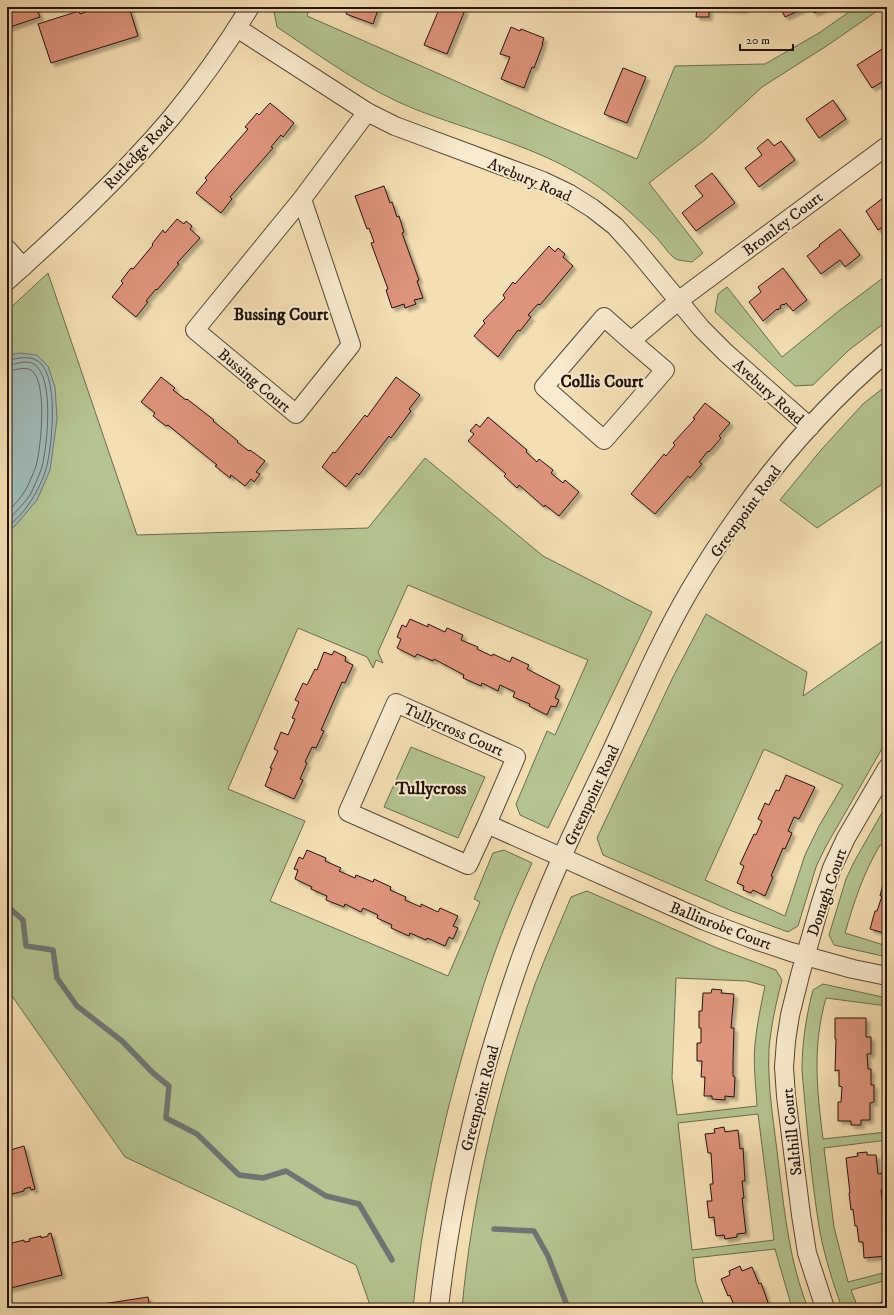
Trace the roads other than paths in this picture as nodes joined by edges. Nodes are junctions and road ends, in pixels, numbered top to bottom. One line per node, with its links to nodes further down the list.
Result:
1 (250, 7): 2 (street, Rutledge Road)
2 (237, 28): 3 (street, Avebury Road); 7 (street, Rutledge Road)
3 (367, 112): 5 (street, Bussing Court); 9 (street, Avebury Road)
4 (887, 146): 9 (street, Bromley Court)
5 (302, 199): 5 (street, Bussing Court)
6 (7, 249): 7 (street)
7 (23, 267): 8 (street, Rutledge Road)
8 (7, 281)
9 (678, 301): 10 (street); 12 (street, Avebury Road)
10 (631, 341): 10 (street)
11 (887, 352): 12 (street, Greenpoint Road)
12 (810, 427): 15 (street, Greenpoint Road)
13 (887, 768): 16 (street, Donagh Court)
14 (486, 824): 14 (street, Tullycross Court); 15 (street)
15 (562, 858): 16 (street, Ballinrobe Court); 18 (street, Greenpoint Road)
16 (805, 956): 17 (street, Ballinrobe Court); 19 (street, Salthill Court)
17 (887, 976)
18 (440, 1308)
19 (824, 1308)

